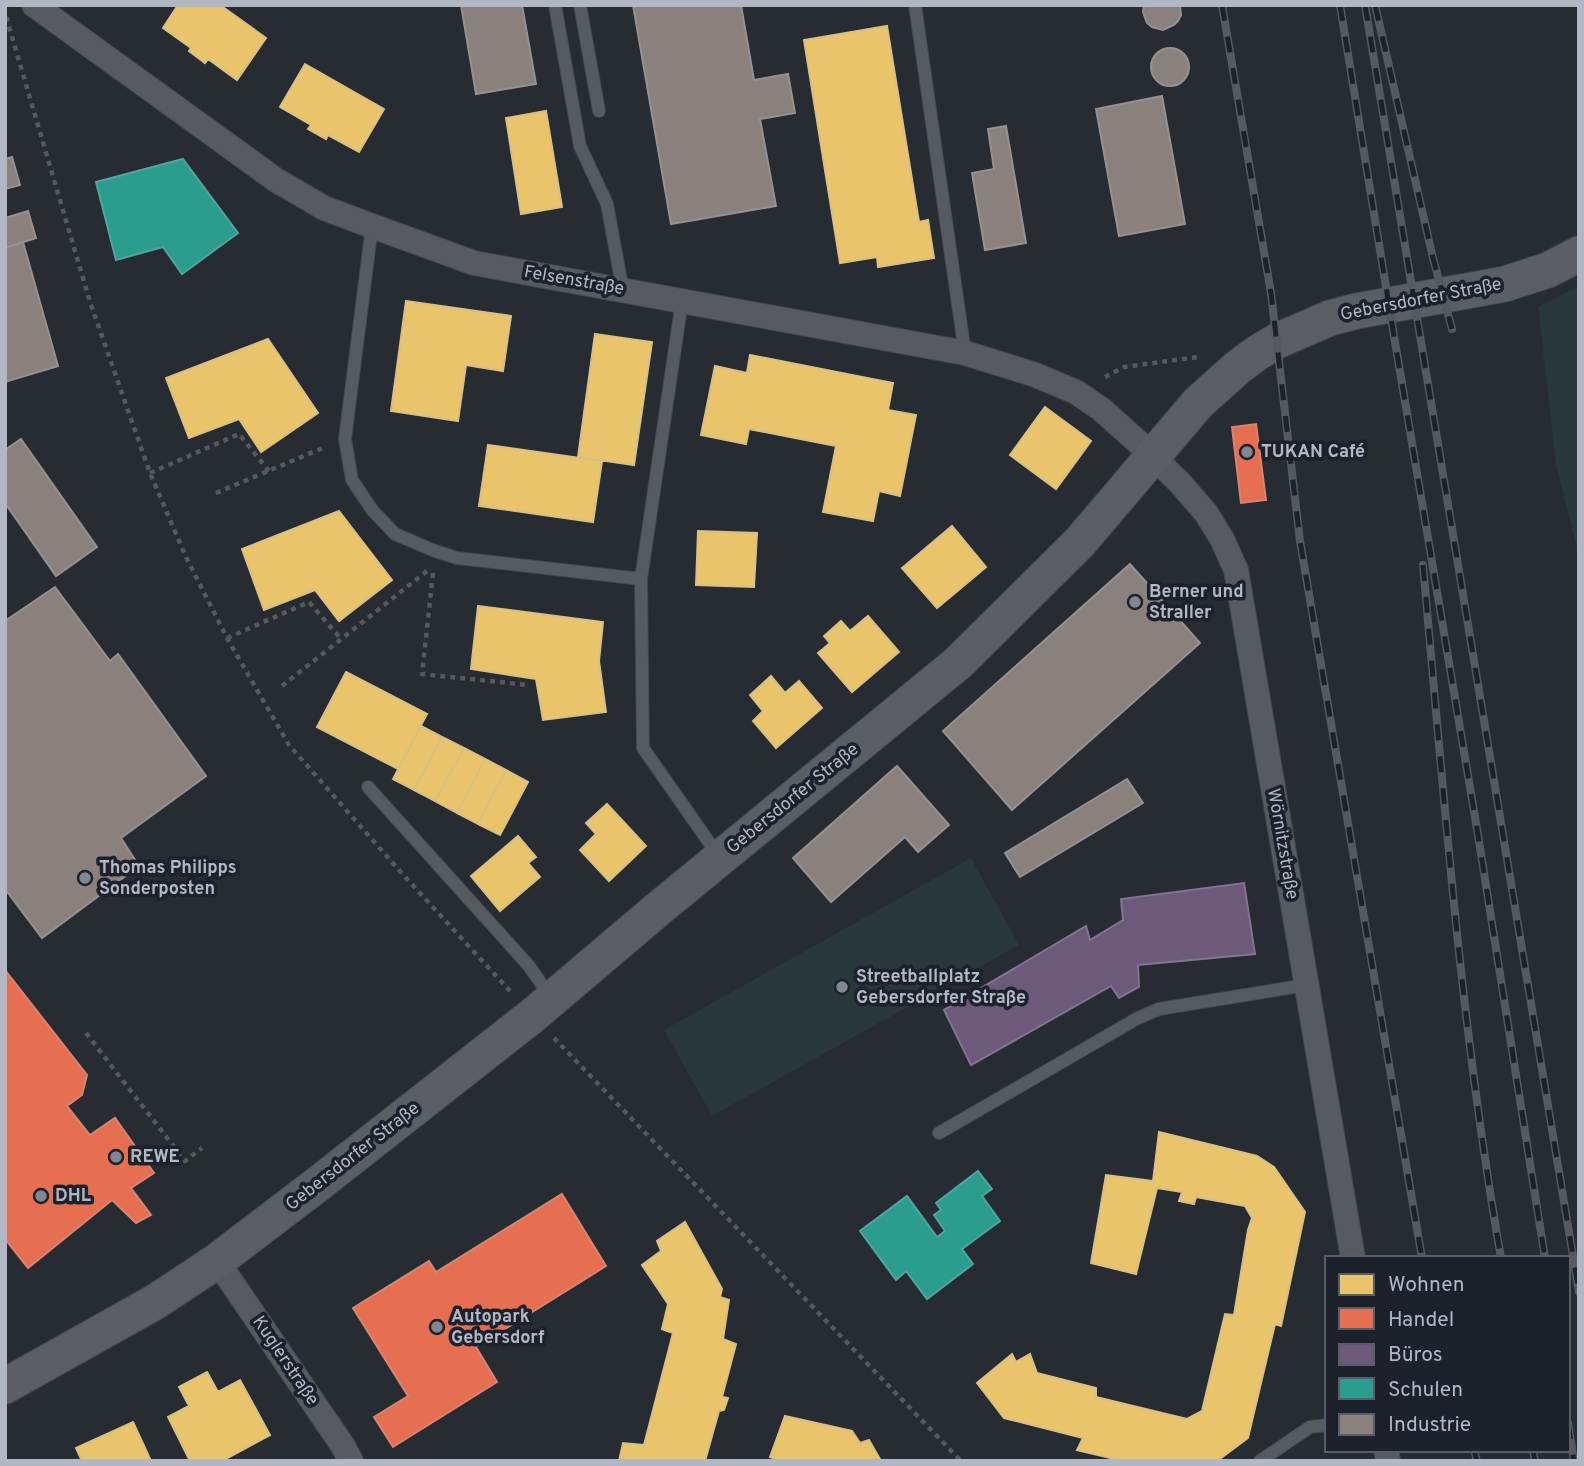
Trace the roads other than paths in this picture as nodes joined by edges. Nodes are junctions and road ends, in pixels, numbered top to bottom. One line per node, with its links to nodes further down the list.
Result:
1 (34, 5): 6 (street, Felsenstraße)
2 (555, 5): 8 (lane)
3 (580, 5): 5 (lane)
4 (915, 5): 10 (lane)
5 (599, 111)
6 (372, 226): 8 (street, Felsenstraße); 12 (lane)
7 (1579, 254): 11 (main road, Gebersdorfer Straße)
8 (623, 290): 9 (street, Felsenstraße)
9 (682, 301): 10 (street, Felsenstraße); 12 (lane)
10 (965, 353): 11 (street, Felsenstraße)
11 (1153, 456): 14 (main road, Gebersdorfer Straße); 15 (street, Wörnitzstraße)
12 (641, 579): 14 (lane)
13 (368, 787): 16 (lane)
14 (721, 859): 16 (main road, Gebersdorfer Straße)
15 (1306, 985): 17 (lane); 18 (street, Wörnitzstraße)
16 (542, 1007): 19 (main road, Gebersdorfer Straße)
17 (939, 1133)
18 (1353, 1256)
19 (217, 1261): 20 (main road, Gebersdorfer Straße); 22 (street, Kuglerstraße)
20 (5, 1386)
21 (1325, 1425): 23 (lane)
22 (351, 1461)
23 (1260, 1461)

